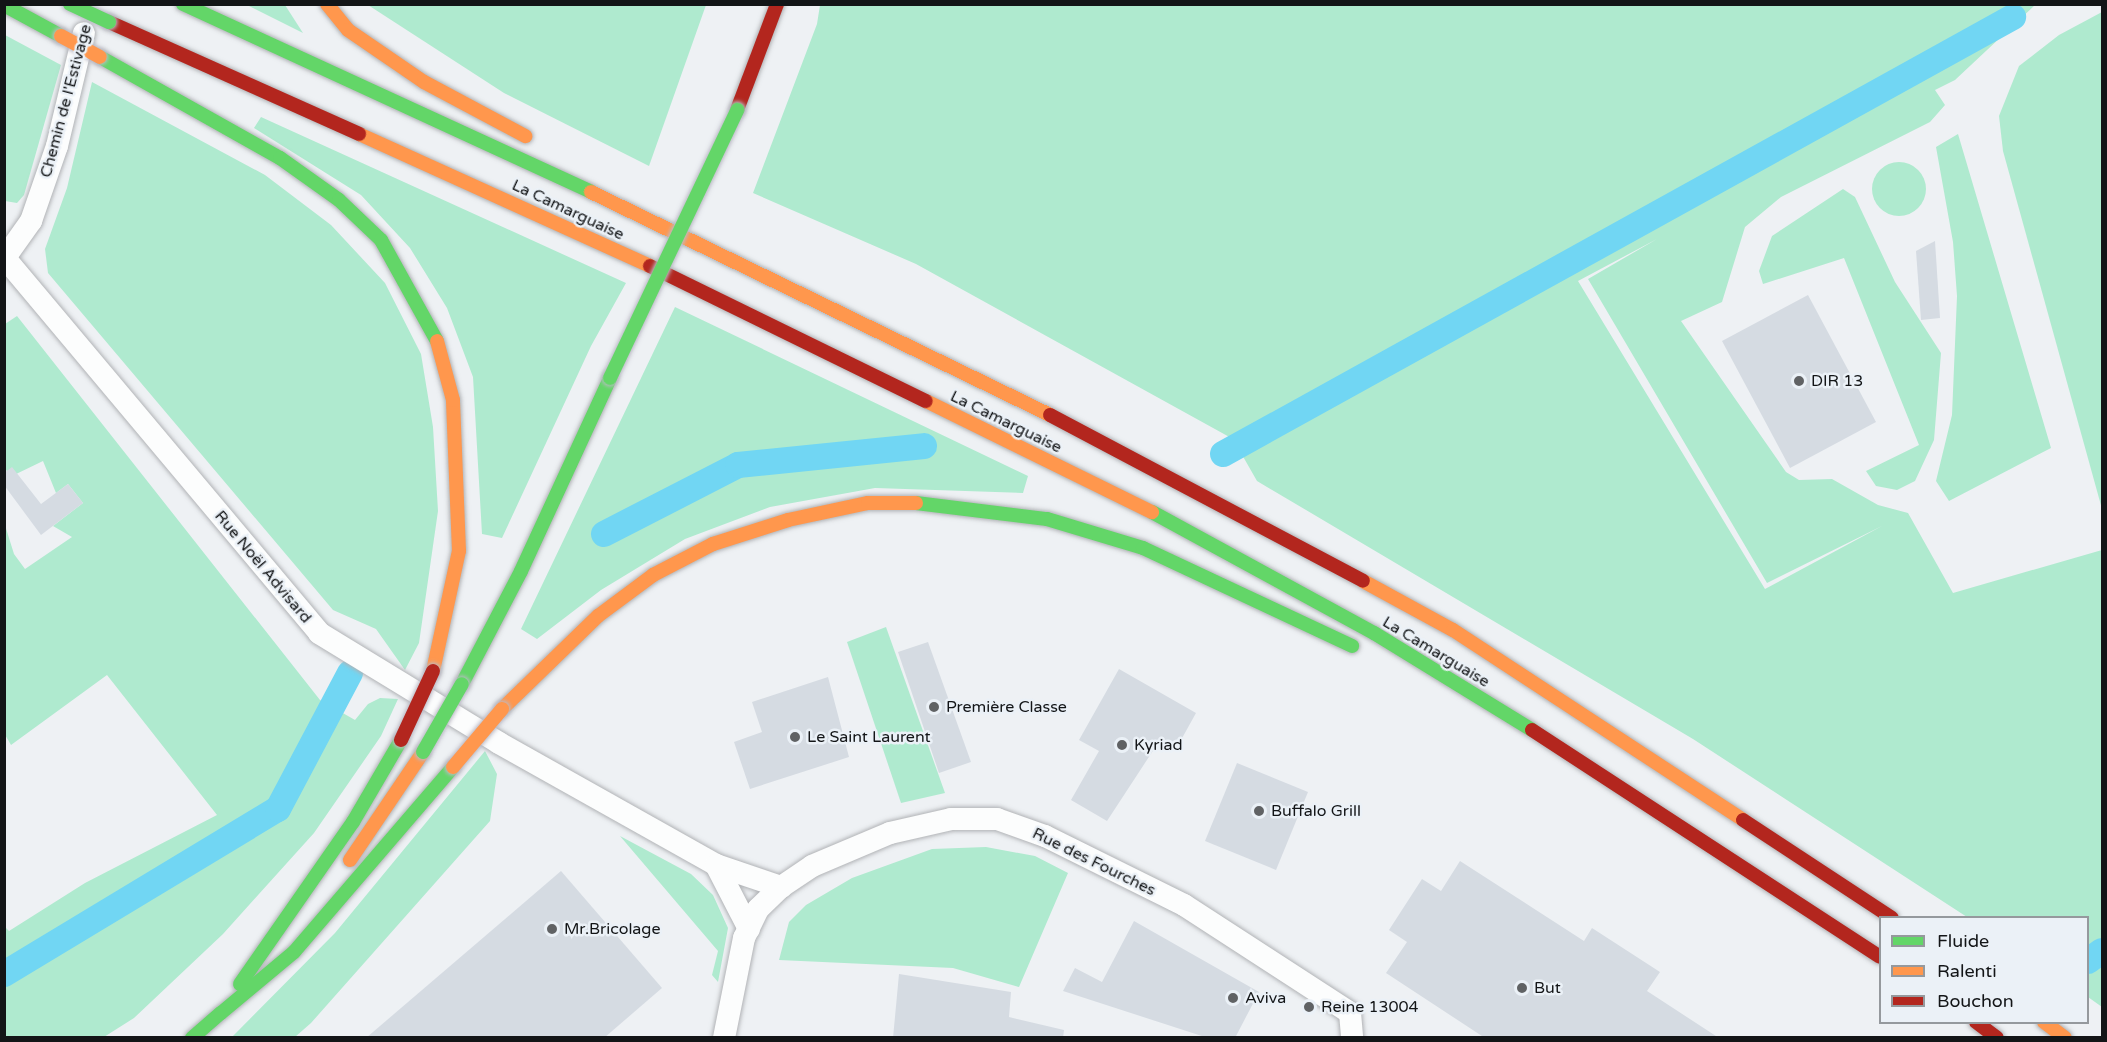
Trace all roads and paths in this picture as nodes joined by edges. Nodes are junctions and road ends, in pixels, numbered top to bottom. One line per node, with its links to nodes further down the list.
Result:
1 (70, 4): 13 (main road, La Camarguaise, bridge)
2 (91, 4): 10 (street, Chemin de l'Estivage)
3 (183, 4): 9 (main road, La Camarguaise)
4 (327, 4): 7 (main road)
5 (777, 4): 15 (main road, bridge)
6 (4, 5): 21 (main road, bridge)
7 (540, 144)
8 (634, 194): 9 (main road)
9 (726, 254): 18 (main road, La Camarguaise)
10 (5, 258): 14 (street, Rue Noël Advisard)
11 (1365, 652): 21 (main road, bridge)
12 (1428, 685): 13 (main road)
13 (1607, 776): 20 (main road, La Camarguaise)
14 (716, 865): 16 (street, Rue Noël Advisard); 19 (street)
15 (338, 875)
16 (781, 887): 19 (street, Rue des Fourches); 26 (street, Rue des Fourches)
17 (324, 892): 21 (main road)
18 (1889, 916)
19 (749, 929): 25 (street, Rue des Fourches)
20 (1879, 956)
21 (221, 1013): 24 (main road)
22 (1977, 1024): 27 (main road)
23 (2045, 1024): 28 (main road)
24 (192, 1038)
25 (724, 1038)
26 (1352, 1038)
27 (1997, 1038)
28 (2065, 1038)

